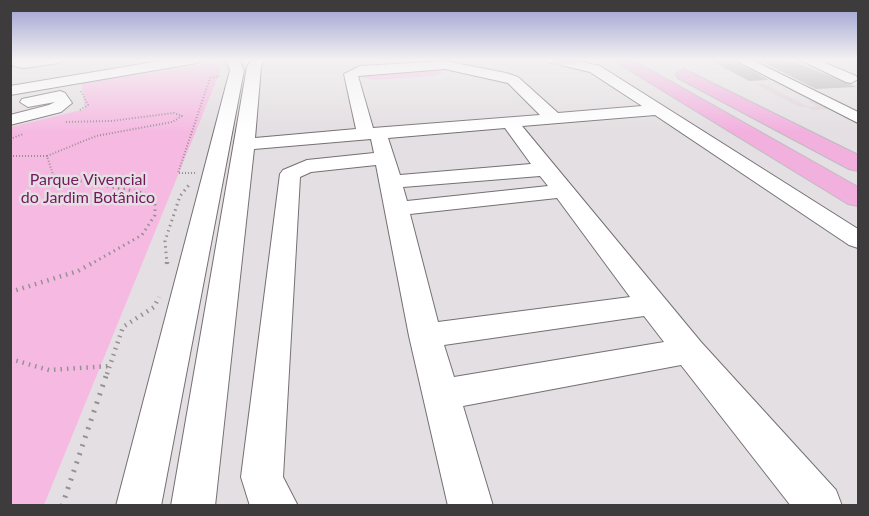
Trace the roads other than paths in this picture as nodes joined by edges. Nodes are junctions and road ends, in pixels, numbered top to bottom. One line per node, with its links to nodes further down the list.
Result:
1 (68, 83): 12 (street)
2 (78, 83): 14 (street)
3 (234, 83): 33 (street)
4 (252, 83): 23 (street)
5 (354, 83): 24 (street)
6 (516, 83): 19 (street)
7 (617, 83): 17 (street)
8 (660, 83): 27 (main road)
9 (703, 83): 25 (main road)
10 (767, 83): 15 (street)
11 (779, 83): 15 (street)
12 (10, 89)
13 (858, 94): 15 (street)
14 (60, 96): 16 (street); 20 (street)
15 (811, 102): 18 (street)
16 (10, 107)
17 (658, 110): 19 (street); 28 (street)
18 (848, 117): 22 (street)
19 (553, 118): 21 (street)
20 (10, 120)
21 (508, 122): 24 (street); 26 (street)
22 (858, 123)
23 (245, 144): 24 (street); 34 (street)
24 (383, 163): 26 (street); 30 (street); 35 (street)
25 (858, 164)
26 (554, 180): 29 (street)
27 (858, 198)
28 (858, 240)
29 (653, 304): 30 (street); 31 (street)
30 (425, 336): 32 (street)
31 (689, 351): 32 (street); 37 (street)
32 (442, 394): 36 (street)
33 (138, 506)
34 (193, 506)
35 (276, 506)
36 (471, 506)
37 (820, 506)

